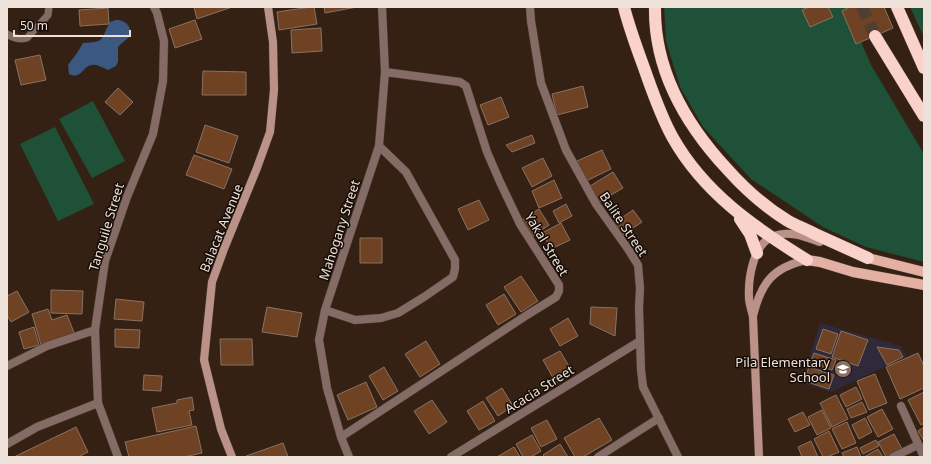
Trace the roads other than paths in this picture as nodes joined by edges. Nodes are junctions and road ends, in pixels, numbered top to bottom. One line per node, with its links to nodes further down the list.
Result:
1 (49, 7): 9 (lane)
2 (154, 7): 24 (street, Tanguile Street)
3 (268, 7): 34 (street, Balacat Avenue)
4 (382, 7): 12 (street, Mahogany Street)
5 (530, 7): 25 (street, Balite Street)
6 (624, 7): 15 (highway)
7 (655, 7): 18 (highway)
8 (897, 7): 11 (highway)
9 (7, 34)
10 (875, 36): 13 (highway)
11 (924, 68)
12 (385, 72): 14 (street, Mahogany Street); 30 (street, Yakal Street)
13 (924, 116)
14 (379, 146): 22 (street, Mahogany Street); 22 (street)
15 (730, 207): 16 (highway); 17 (highway)
16 (770, 238): 17 (street); 18 (street); 19 (highway)
17 (757, 253): 23 (street)
18 (868, 258): 20 (main road)
19 (807, 260): 21 (main road); 23 (street)
20 (924, 272)
21 (924, 285)
22 (325, 310): 30 (street, Mahogany Street)
23 (753, 316): 39 (street)
24 (94, 330): 26 (street); 27 (street, Tanguile Street)
25 (640, 341): 29 (street, Balite Street); 36 (street, Acacia Street)
26 (7, 366)
27 (98, 403): 31 (street); 33 (street, Tanguile Street)
28 (901, 406): 32 (street)
29 (659, 418): 37 (street); 38 (street, Balite Street)
30 (340, 437): 35 (street, Mahogany Street)
31 (7, 444)
32 (918, 445): 40 (street); 41 (street)
33 (118, 457)
34 (232, 457)
35 (349, 457)
36 (451, 457)
37 (598, 457)
38 (678, 457)
39 (759, 457)
40 (893, 457)
41 (924, 457)

